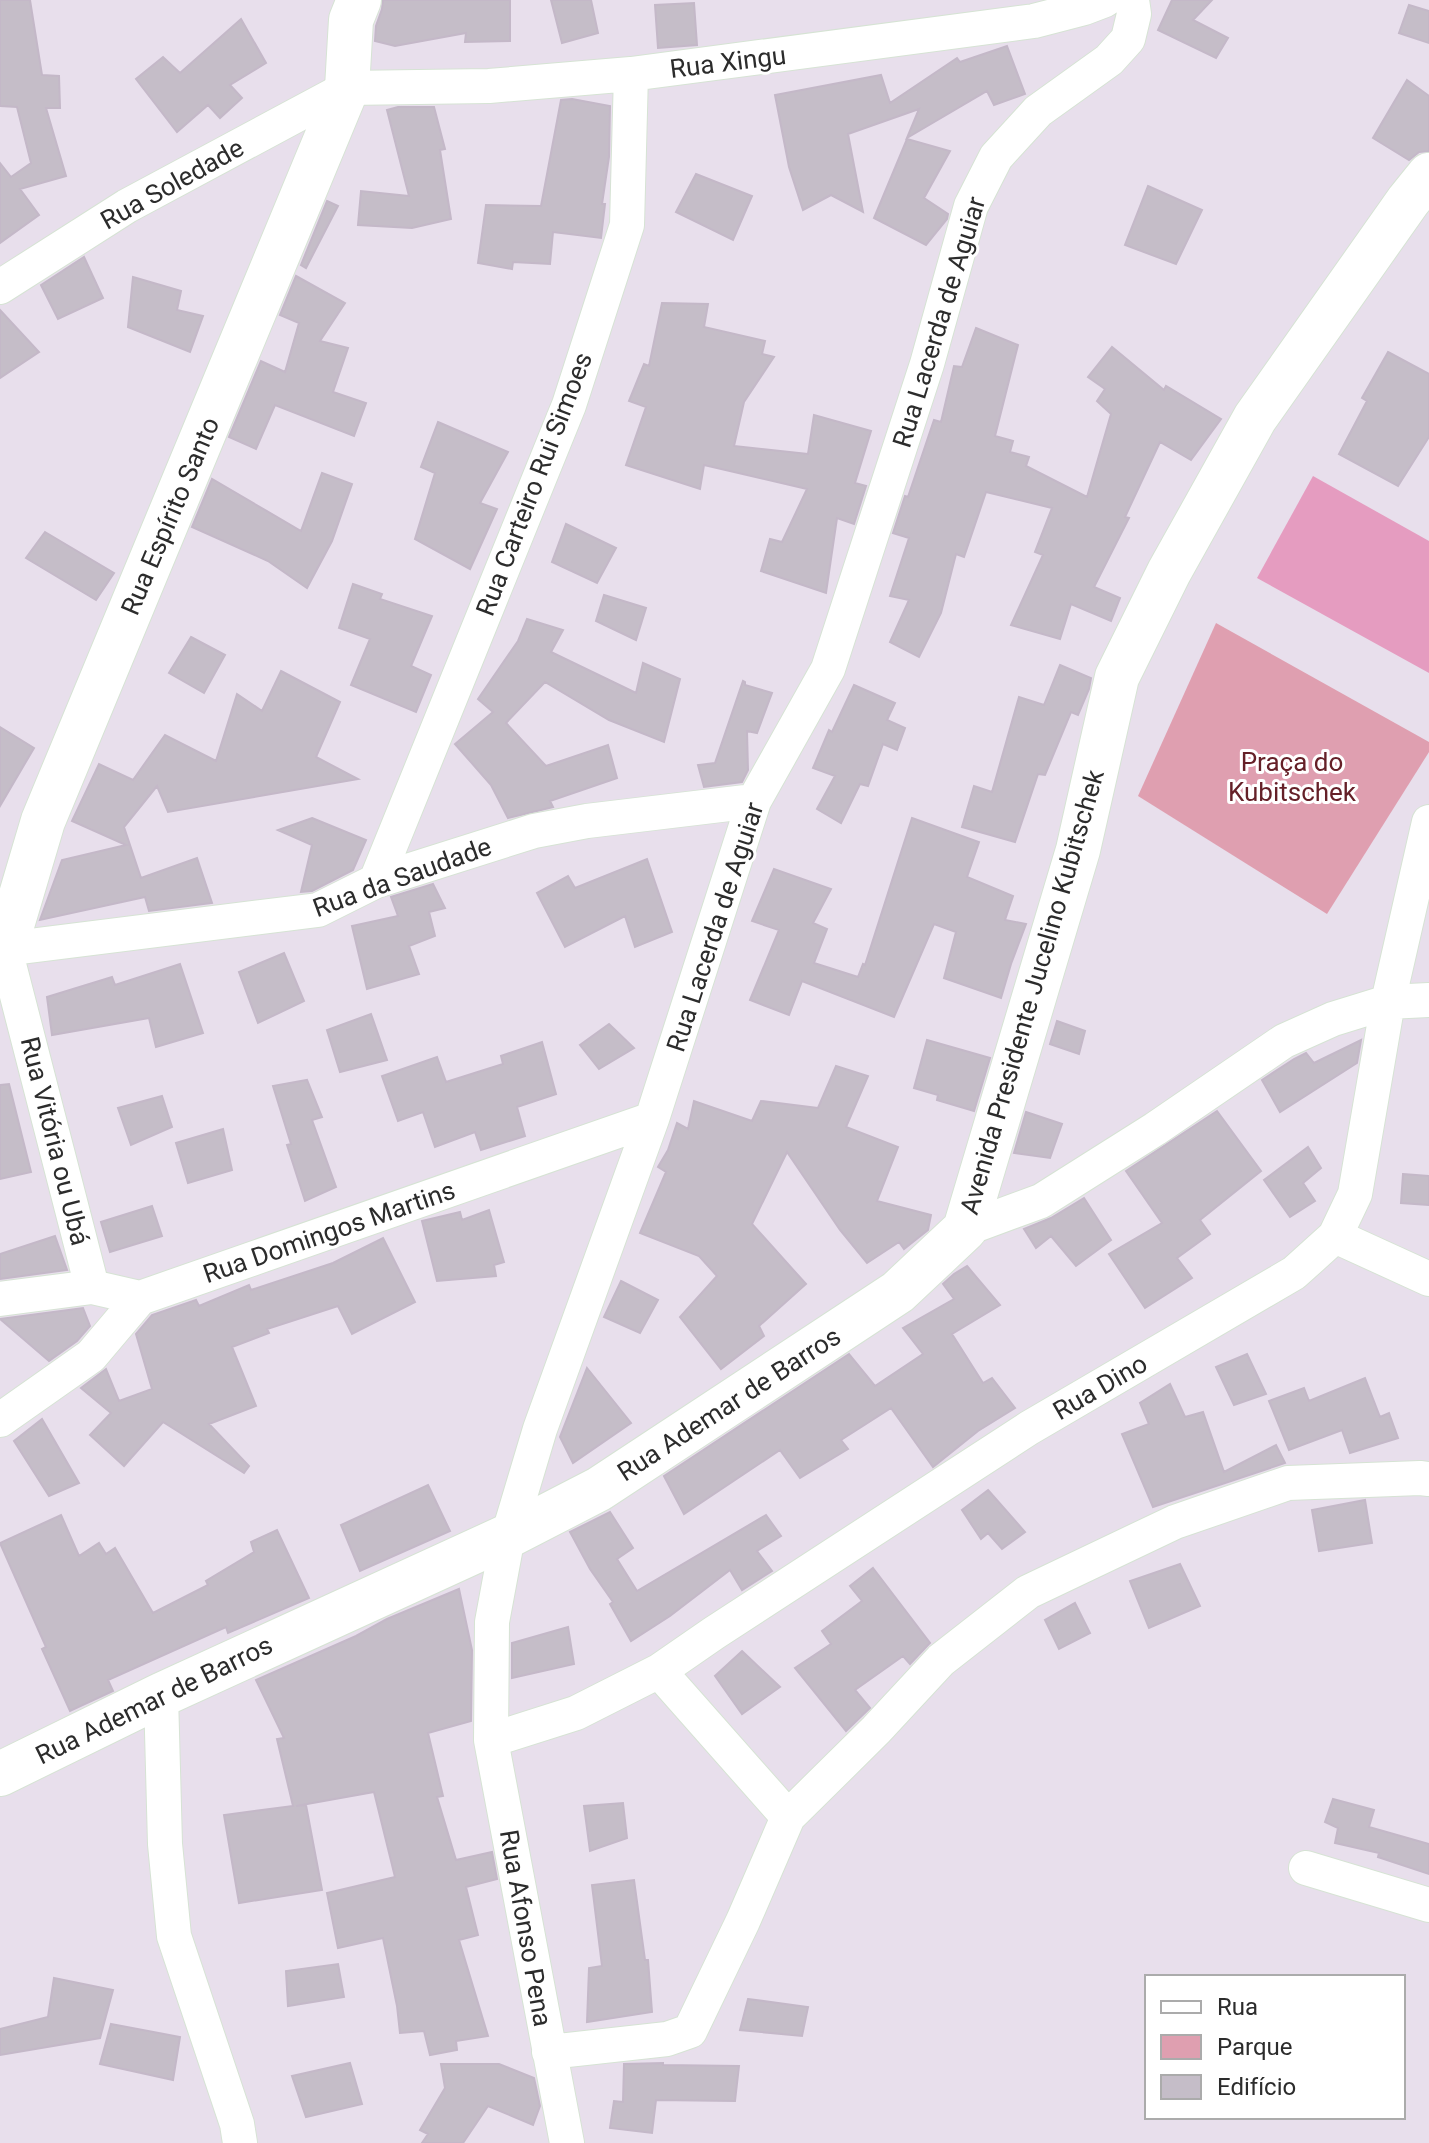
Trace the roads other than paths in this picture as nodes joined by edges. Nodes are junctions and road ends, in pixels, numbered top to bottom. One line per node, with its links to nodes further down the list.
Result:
1 (1105, 0): 4 (street, Rua Xingu)
2 (1132, 0): 8 (street, Rua Lacerda de Aguiar)
3 (350, 7): 5 (street, Rua Espírito Santo)
4 (631, 74): 5 (street, Rua Xingu); 10 (street, Rua Carteiro Rui Simoes)
5 (347, 88): 7 (street, Rua Soledade); 11 (street, Rua Espírito Santo)
6 (1429, 175): 15 (street, Avenida Presidente Jucelino Kubitschek)
7 (0, 287)
8 (754, 801): 10 (street, Rua da Saudade); 14 (street, Rua Lacerda de Aguiar)
9 (1429, 822): 13 (street, Rua Dino)
10 (376, 881): 11 (street, Rua da Saudade)
11 (3, 950): 18 (street, Rua Vitória ou Ubá)
12 (1429, 1000): 13 (street, Rua Ademar de Barros)
13 (1388, 1002): 15 (street, Rua Ademar de Barros); 16 (street, Rua Dino)
14 (652, 1119): 19 (street, Rua Domingos Martins); 23 (street, Rua Lacerda de Aguiar)
15 (965, 1229): 23 (street, Rua Ademar de Barros)
16 (1335, 1236): 17 (street); 24 (street, Rua Dino)
17 (1429, 1279)
18 (92, 1287): 19 (street); 20 (street)
19 (140, 1298): 21 (street)
20 (0, 1299)
21 (0, 1420)
22 (1429, 1479): 28 (street)
23 (508, 1536): 25 (street, Rua Ademar de Barros); 26 (street, Rua Lacerda de Aguiar)
24 (659, 1671): 26 (street, Rua Dino); 28 (street)
25 (161, 1695): 27 (street, Rua Ademar de Barros); 33 (street)
26 (491, 1740): 31 (street, Rua Afonso Pena)
27 (0, 1774)
28 (788, 1817): 31 (street)
29 (1306, 1868): 30 (street)
30 (1429, 1905)
31 (549, 2052): 32 (street, Rua Afonso Pena)
32 (558, 2134)
33 (240, 2143)

